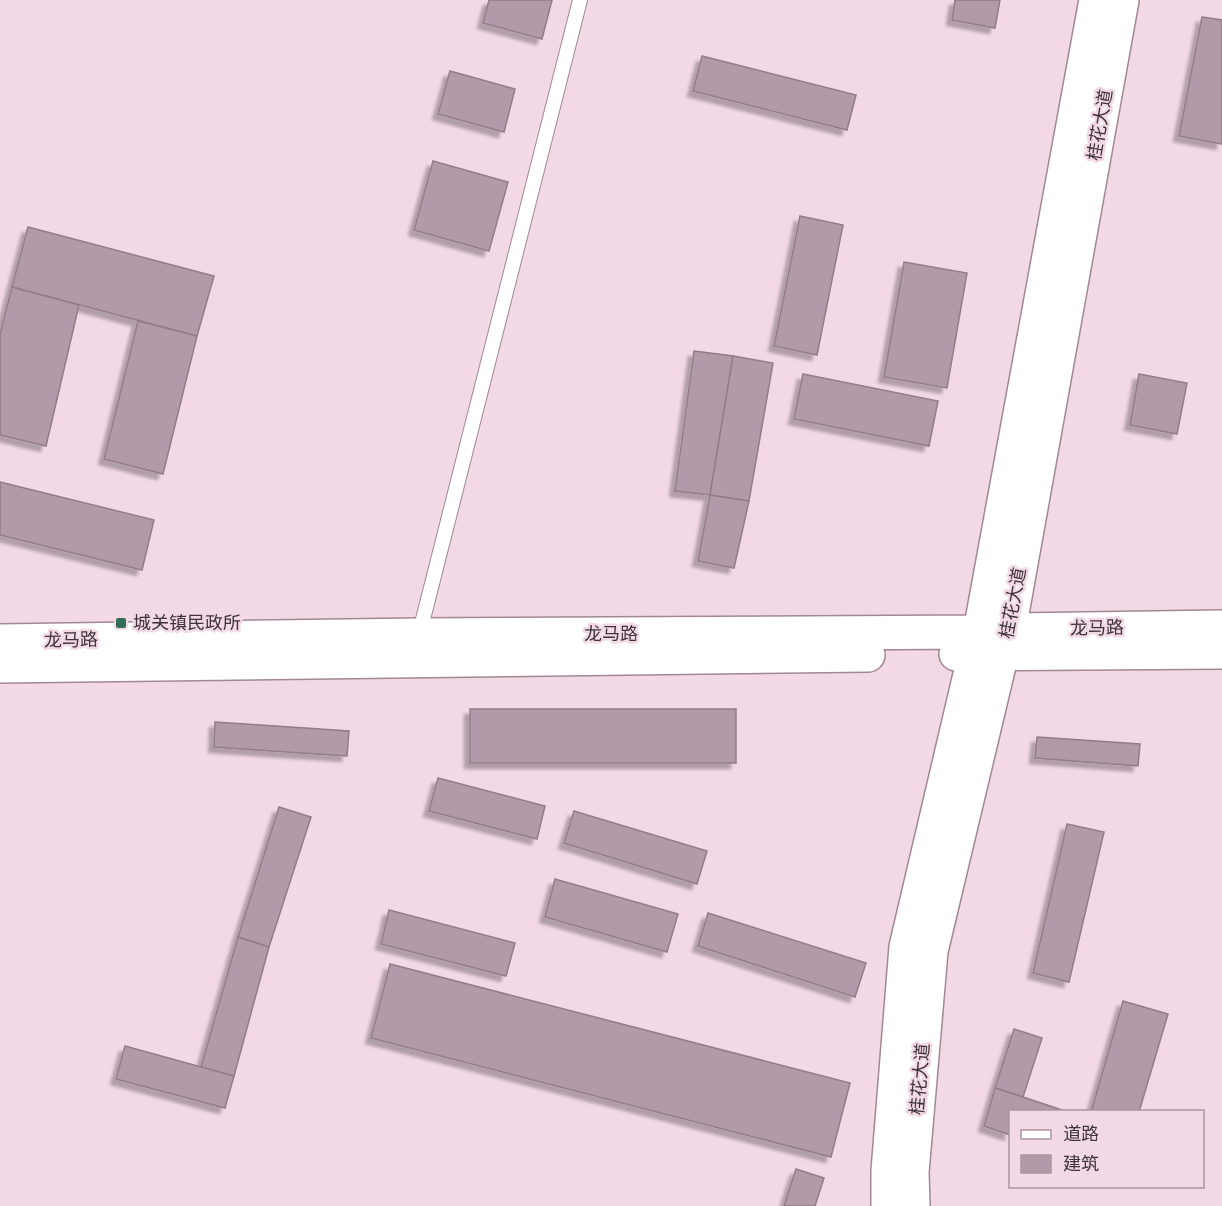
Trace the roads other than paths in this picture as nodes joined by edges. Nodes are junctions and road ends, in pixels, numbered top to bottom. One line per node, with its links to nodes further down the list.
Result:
1 (580, 0): 5 (lane)
2 (1096, 0): 7 (main road, 桂花大道)
3 (1122, 0): 7 (main road, 桂花大道)
4 (1222, 627): 7 (main road, 龙马路)
5 (419, 635): 6 (main road, 龙马路); 7 (main road, 龙马路)
6 (0, 641)
7 (991, 642): 8 (main road, 龙马路); 9 (main road, 龙马路); 10 (main road, 桂花大道); 11 (main road, 桂花大道)
8 (1222, 652)
9 (0, 666)
10 (888, 1206)
11 (913, 1206)

